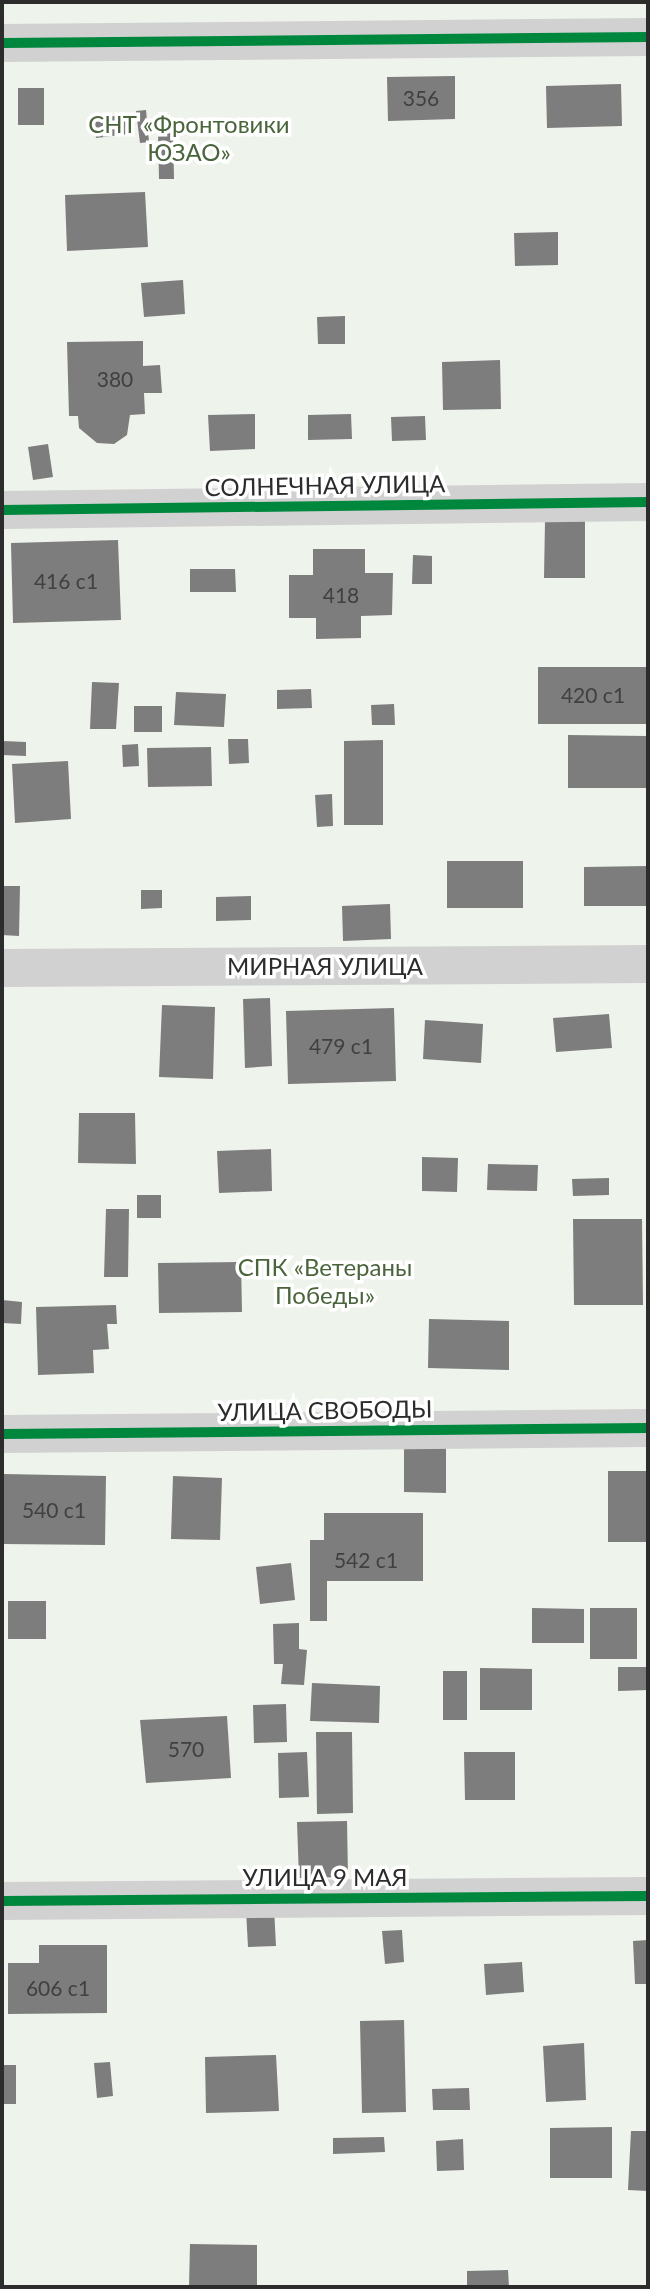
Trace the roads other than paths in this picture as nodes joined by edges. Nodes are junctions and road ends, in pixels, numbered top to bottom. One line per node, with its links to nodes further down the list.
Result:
1 (648, 37): 2 (street)
2 (2, 43)
3 (648, 502): 4 (street, СОЛНЕЧНАЯ УЛИЦА)
4 (2, 510)
5 (648, 964): 6 (street, МИРНАЯ УЛИЦА)
6 (2, 968)
7 (648, 1428): 8 (street, УЛИЦА СВОБОДЫ)
8 (2, 1434)
9 (648, 1896): 10 (street, УЛИЦА 9 МАЯ)
10 (2, 1901)

